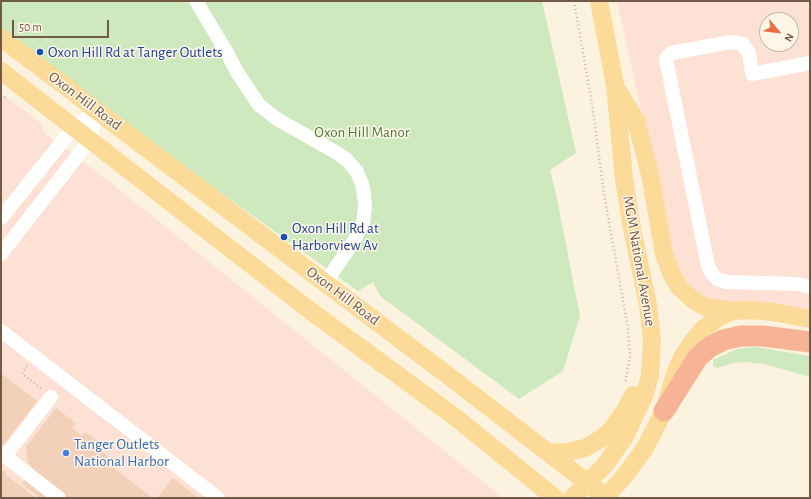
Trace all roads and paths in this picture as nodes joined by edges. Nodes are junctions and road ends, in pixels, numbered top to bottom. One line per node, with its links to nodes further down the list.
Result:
1 (196, 1): 15 (street)
2 (574, 1): 22 (path)
3 (599, 1): 7 (main road, MGM National Avenue)
4 (1, 38): 10 (main road, Oxon Hill Road)
5 (810, 63): 16 (street)
6 (1, 71): 11 (main road, Oxon Hill Road)
7 (614, 85): 17 (main road); 20 (main road, MGM National Avenue)
8 (7, 95): 9 (path)
9 (1, 98)
10 (97, 111): 11 (street); 12 (street); 15 (main road, Oxon Hill Road)
11 (74, 127): 12 (main road, Oxon Hill Road); 13 (street)
12 (90, 140): 14 (street); 30 (main road, Oxon Hill Road)
13 (1, 218)
14 (1, 254)
15 (325, 283): 25 (main road, Oxon Hill Road)
16 (810, 287)
17 (733, 311): 18 (main road); 24 (main road)
18 (810, 319)
19 (1, 330): 29 (street)
20 (652, 340): 25 (main road); 27 (main road, MGM National Avenue)
21 (810, 342): 24 (highway)
22 (623, 388)
23 (51, 397): 26 (street)
24 (664, 411): 32 (main road)
25 (550, 453): 27 (main road, Oxon Hill Road)
26 (3, 457): 28 (street)
27 (588, 483): 31 (main road, MGM National Avenue); 32 (main road, Oxon Hill Road)
28 (59, 498)
29 (218, 498)
30 (555, 498)
31 (572, 498)
32 (605, 498)

